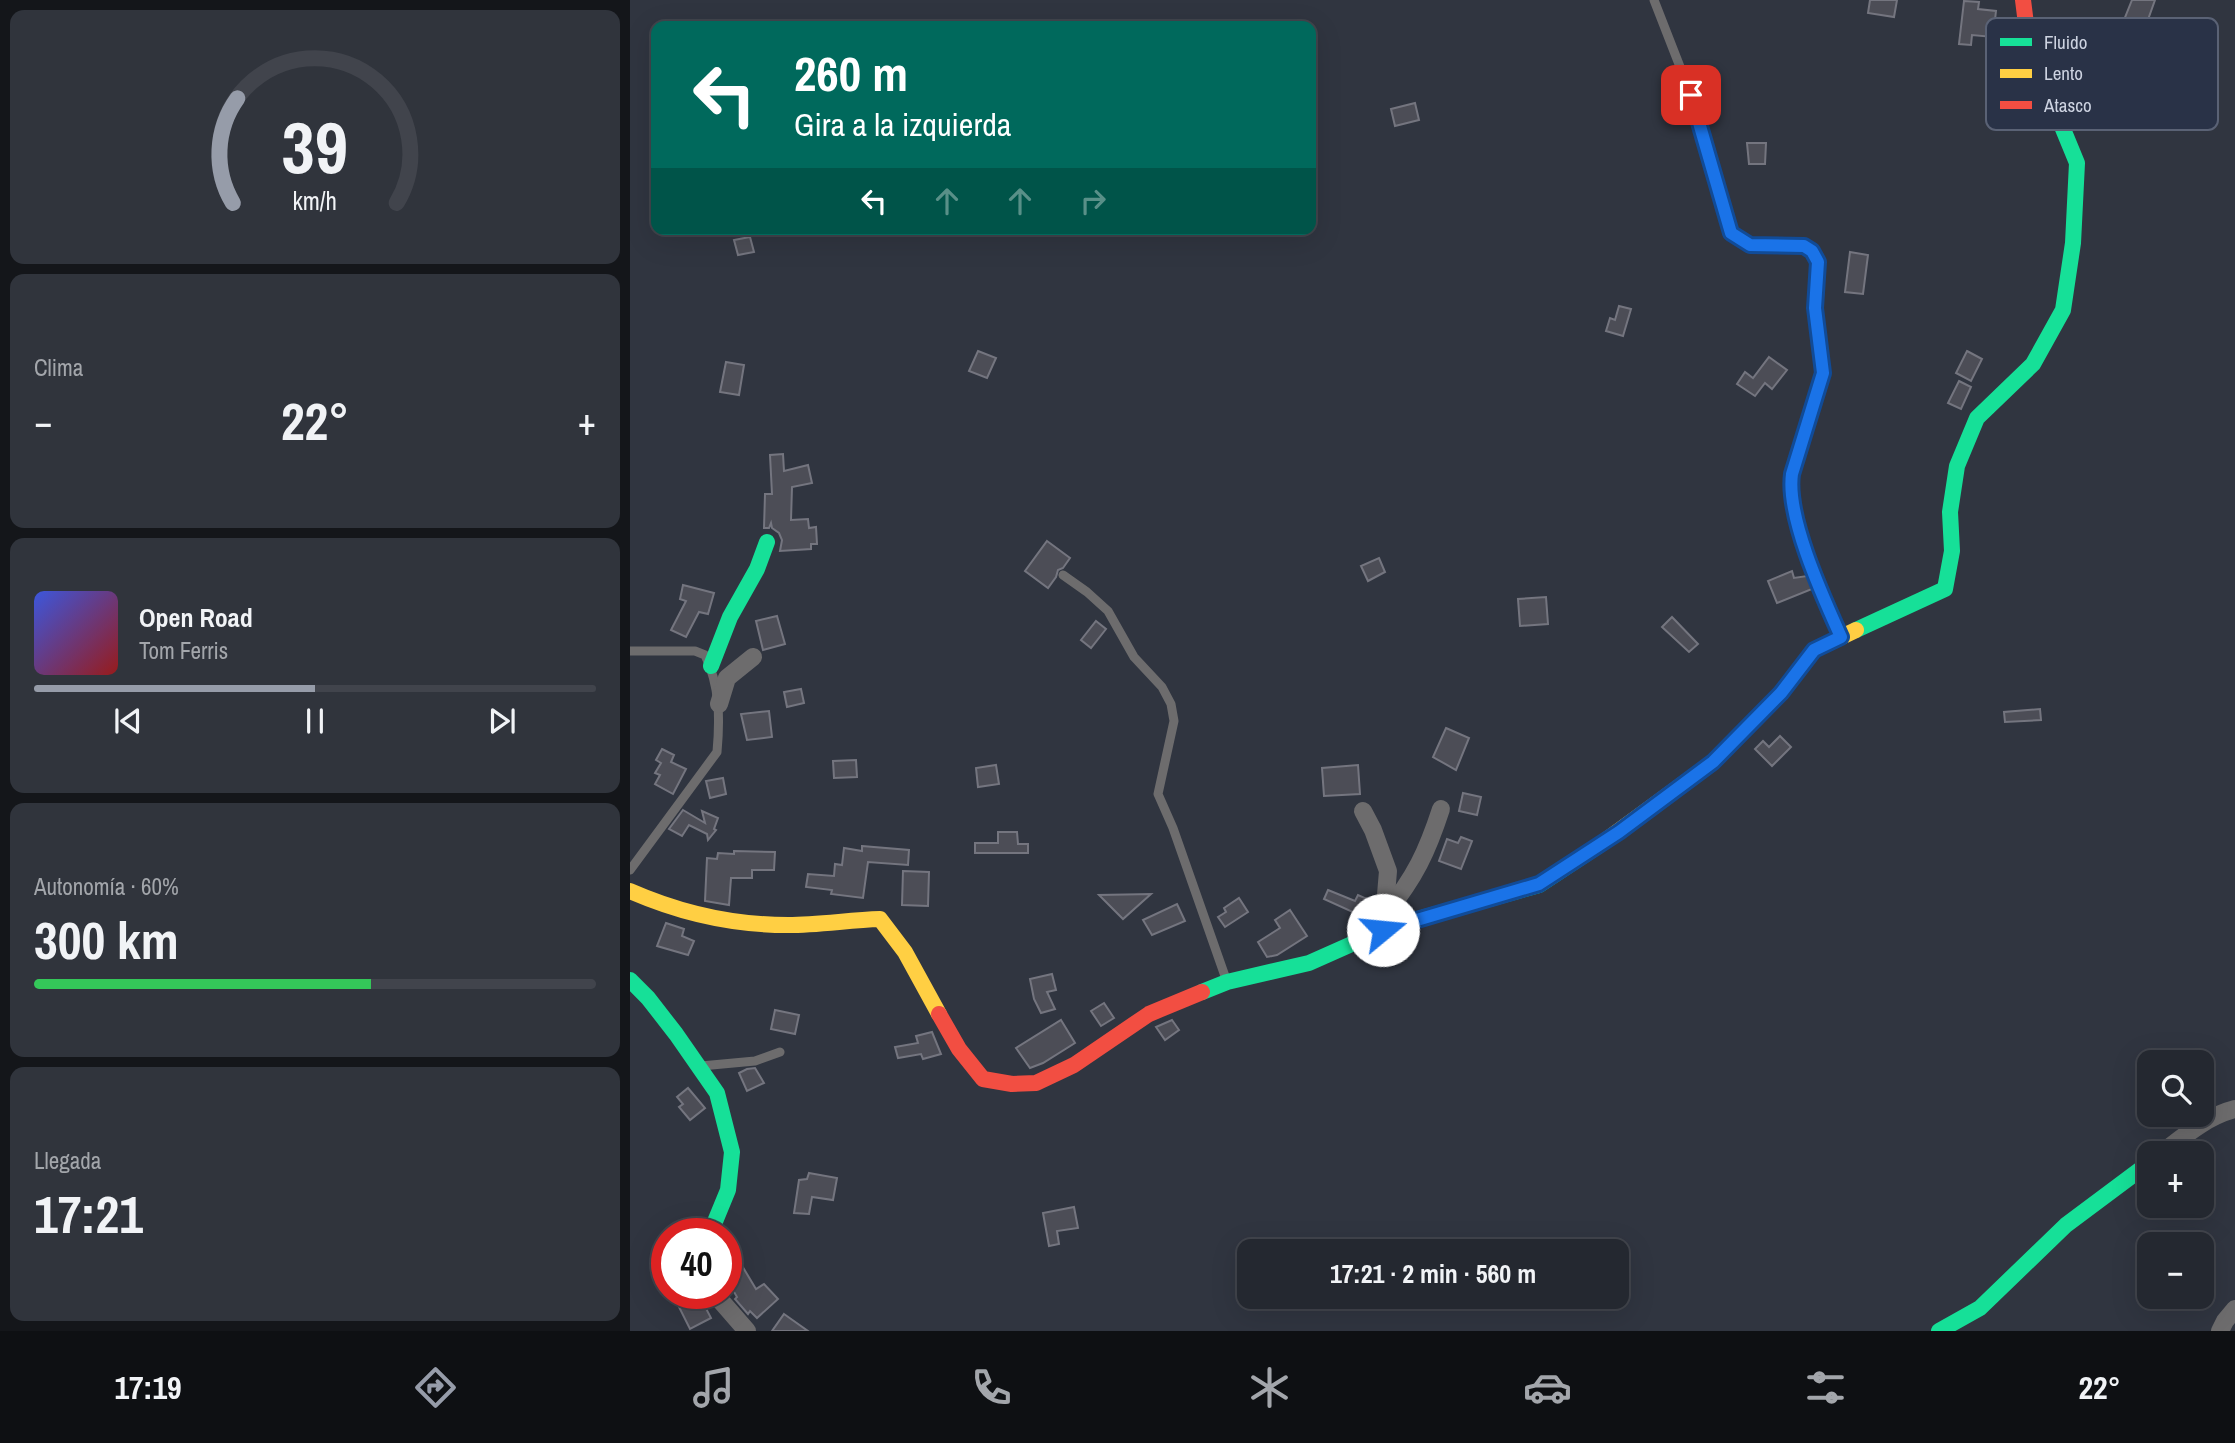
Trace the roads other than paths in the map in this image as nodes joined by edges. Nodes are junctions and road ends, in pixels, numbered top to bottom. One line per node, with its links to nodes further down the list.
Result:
1 (1654, 0): 7 (lane)
2 (2023, 0): 3 (street)
3 (2025, 18)
4 (2063, 130): 7 (street)
5 (767, 542): 10 (street)
6 (1063, 575): 18 (lane)
7 (1841, 637): 16 (street)
8 (630, 650): 10 (lane)
9 (753, 657): 11 (street)
10 (711, 666): 11 (lane)
11 (719, 704): 14 (lane)
12 (1441, 809): 16 (street)
13 (1363, 811): 16 (street)
14 (630, 870)
15 (630, 891): 18 (street)
16 (1385, 921): 18 (street)
17 (630, 980): 20 (street)
18 (1227, 982)
19 (780, 1052): 20 (lane)
20 (699, 1066): 24 (street)
21 (2235, 1110): 22 (street)
22 (2178, 1141)
23 (2137, 1172): 28 (street)
24 (716, 1218)
25 (728, 1309): 27 (street)
26 (2235, 1309): 29 (street)
27 (747, 1331)
28 (1939, 1331)
29 (2220, 1331)

